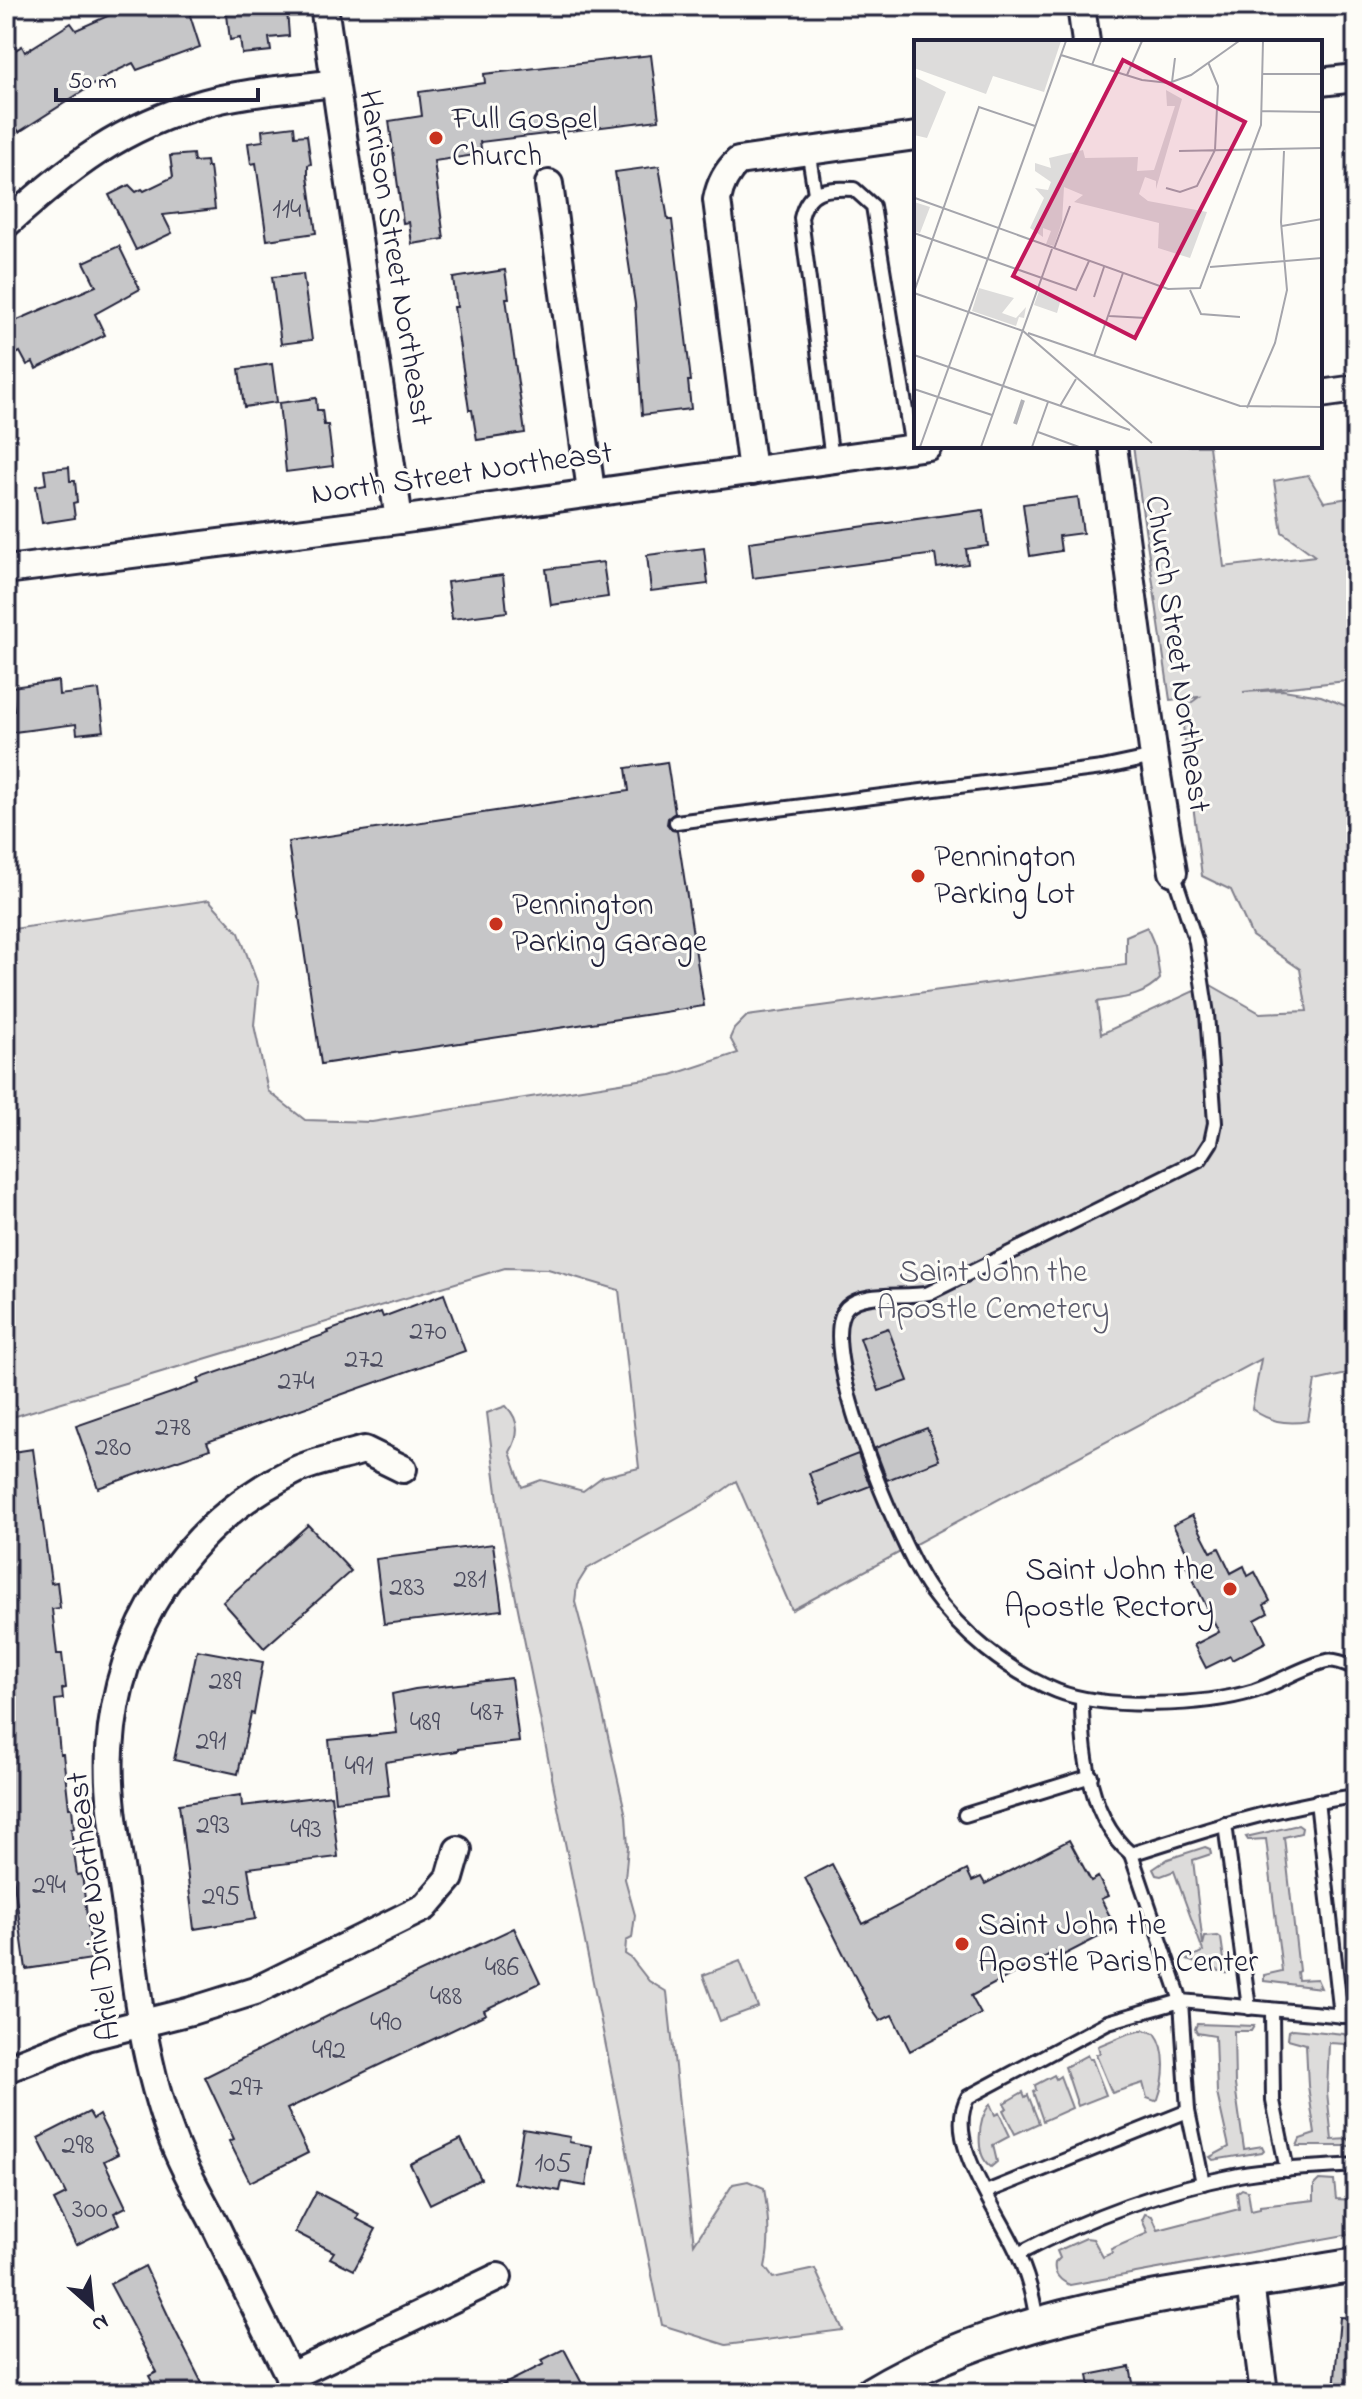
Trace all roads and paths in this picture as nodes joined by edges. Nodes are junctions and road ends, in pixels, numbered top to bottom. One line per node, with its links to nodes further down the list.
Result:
1 (324, 6): 6 (street, Harrison Street Northeast)
2 (1081, 6): 3 (street)
3 (1086, 40)
4 (1356, 78): 5 (street)
5 (1322, 82)
6 (333, 83): 11 (street); 20 (street, Harrison Street Northeast)
7 (914, 136): 8 (street)
8 (808, 150): 10 (lane); 18 (street)
9 (549, 184): 19 (street)
10 (815, 193): 14 (lane); 17 (lane)
11 (6, 224)
12 (1356, 389): 13 (street)
13 (1322, 394)
14 (914, 416)
15 (914, 448): 17 (street, North Street Northeast)
16 (1113, 448): 22 (street, Church Street Northeast)
17 (832, 460): 18 (street, North Street Northeast)
18 (752, 471): 19 (street, North Street Northeast)
19 (591, 491): 20 (street, North Street Northeast)
20 (399, 520): 21 (street, North Street Northeast)
21 (6, 570)
22 (1154, 757): 23 (lane); 24 (street, Church Street Northeast)
23 (676, 822)
24 (1173, 872): 27 (lane)
25 (403, 1469): 40 (street, Ariel Drive Northeast)
26 (1356, 1668): 27 (lane)
27 (1082, 1699): 28 (lane)
28 (1091, 1776): 31 (lane); 34 (lane)
29 (1356, 1796): 30 (lane)
30 (1317, 1801): 32 (lane); 38 (lane)
31 (965, 1815)
32 (1225, 1824): 34 (lane); 36 (lane)
33 (458, 1850): 40 (street)
34 (1131, 1854): 35 (lane)
35 (1181, 2001): 36 (lane); 42 (lane); 46 (lane)
36 (1249, 2008): 37 (lane)
37 (1272, 2010): 38 (lane); 44 (lane)
38 (1341, 2016): 39 (lane)
39 (1356, 2017)
40 (141, 2023): 41 (street); 52 (street, Ariel Drive Northeast)
41 (6, 2069)
42 (1188, 2111): 45 (lane); 46 (lane)
43 (1356, 2165): 44 (lane)
44 (1287, 2170): 45 (lane)
45 (1203, 2183): 47 (lane)
46 (986, 2192): 47 (lane)
47 (1018, 2254): 51 (lane)
48 (1356, 2265): 50 (street)
49 (498, 2277): 52 (street)
50 (1250, 2283): 51 (street); 54 (street)
51 (1037, 2323): 53 (street)
52 (294, 2385)
53 (872, 2393)
54 (1264, 2393)

